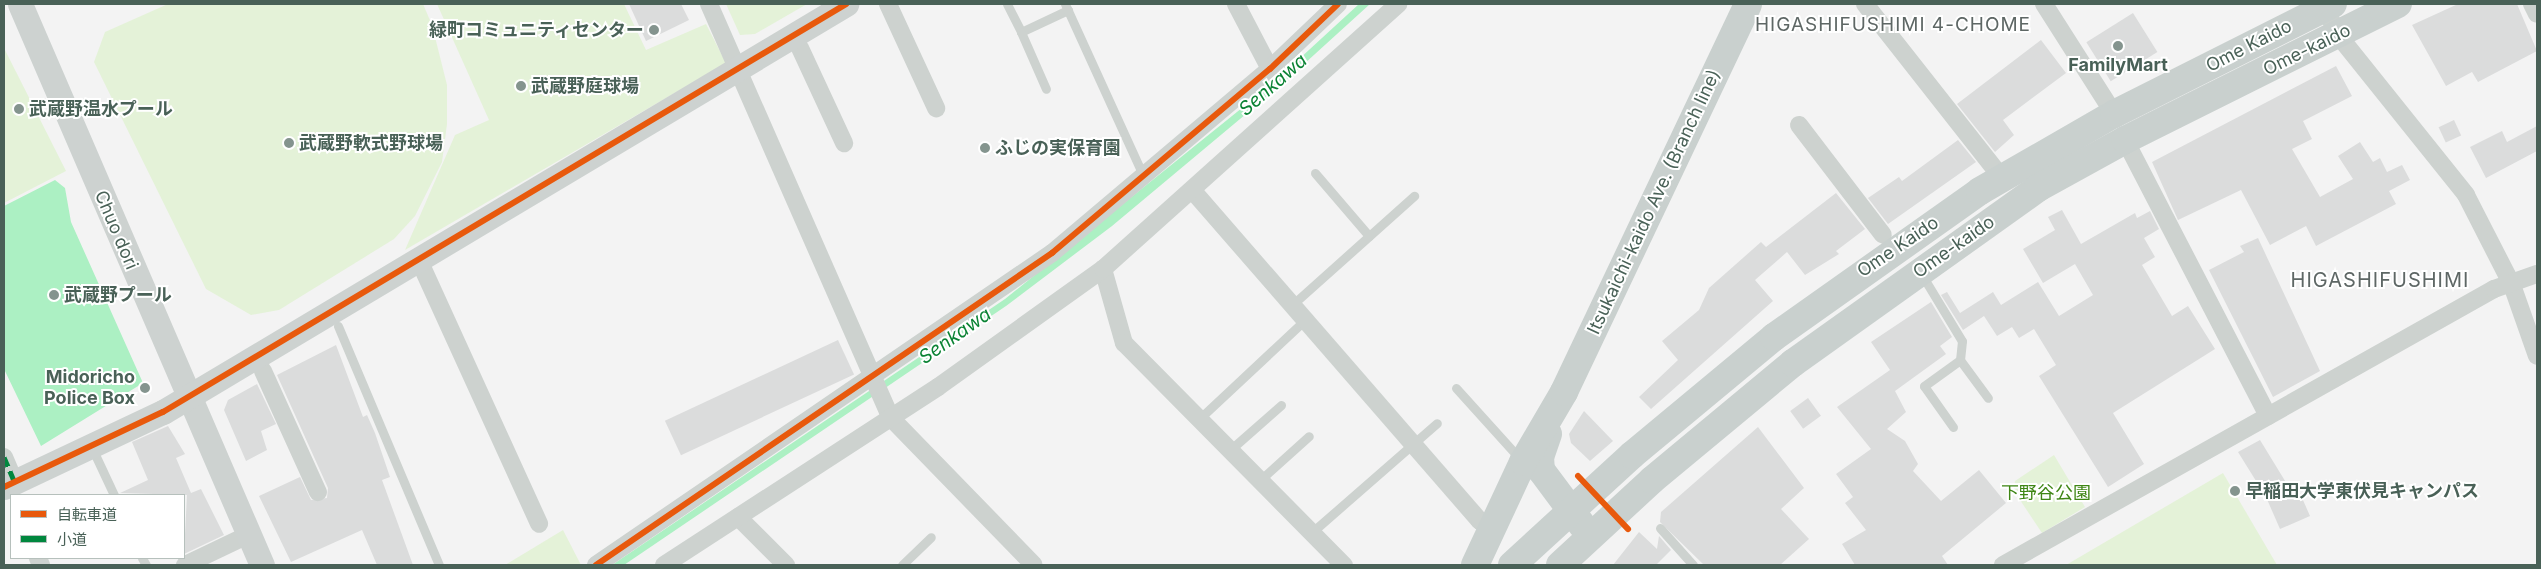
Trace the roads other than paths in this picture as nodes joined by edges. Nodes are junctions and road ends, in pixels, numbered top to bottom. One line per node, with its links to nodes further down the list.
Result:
1 (20, 4): 48 (street, Chuo dori)
2 (709, 4): 20 (street)
3 (846, 4): 20 (street)
4 (888, 4): 23 (street)
5 (1007, 4): 17 (lane)
6 (1236, 4): 21 (street)
7 (1338, 4): 21 (street)
8 (1398, 4): 31 (street)
9 (1748, 4): 50 (main road, Itsukaichi-kaido Ave. (Branch line))
10 (1865, 4): 30 (street)
11 (2044, 4): 24 (street)
12 (2398, 4): 18 (main road, Ome-kaido)
13 (2532, 4): 16 (street)
14 (2329, 6): 18 (street); 24 (main road, Ome Kaido)
15 (1066, 7): 17 (lane); 28 (lane)
16 (2537, 14)
17 (1021, 32): 22 (lane)
18 (2338, 35): 26 (main road, Ome-kaido); 39 (street)
19 (800, 48): 27 (street)
20 (737, 67): 35 (street); 46 (street)
21 (1270, 69): 28 (street)
22 (1046, 89)
23 (936, 108)
24 (2114, 114): 30 (main road, Ome Kaido)
25 (1799, 125): 33 (street)
26 (2125, 140): 37 (main road, Ome-kaido); 52 (street)
27 (844, 143)
28 (1142, 173): 46 (street)
29 (1315, 174): 34 (lane)
30 (2002, 178): 67 (main road, Ome Kaido)
31 (1193, 191): 36 (street); 40 (street)
32 (1414, 196): 34 (lane)
33 (1883, 235)
34 (1369, 236): 40 (lane)
35 (418, 258): 48 (street); 69 (street)
36 (1103, 269): 53 (street); 54 (street)
37 (1919, 270): 44 (lane); 74 (main road, Ome-kaido)
38 (2537, 274): 39 (street)
39 (2512, 285): 43 (street); 52 (street)
40 (1292, 305): 41 (street)
41 (1305, 320): 54 (lane); 58 (street)
42 (338, 326): 78 (lane)
43 (2537, 356)
44 (1960, 360): 49 (lane); 56 (lane)
45 (263, 371): 65 (street)
46 (874, 387): 53 (street); 79 (street)
47 (1456, 388): 62 (lane)
48 (188, 397): 59 (street); 73 (street, Chuo dori)
49 (1988, 398)
50 (1561, 399): 62 (main road, Itsukaichi-kaido Ave. (Branch line)); 67 (main road, Itsukaichi-kaido Ave. (Branch line))
51 (1281, 405): 60 (lane)
52 (2268, 416): 89 (street)
53 (890, 417): 68 (street); 83 (street)
54 (1198, 420): 60 (street)
55 (1436, 423): 58 (lane)
56 (1954, 427)
57 (1309, 436): 63 (lane)
58 (1414, 444): 70 (street); 72 (lane)
59 (92, 447): 64 (street); 66 (lane)
60 (1230, 450): 63 (street)
61 (4, 457): 64 (street)
62 (1523, 462): 70 (main road, Itsukaichi-kaido Ave. (Branch line))
63 (1259, 481): 72 (street)
64 (9, 488)
65 (318, 492)
66 (114, 494)
67 (1570, 512): 74 (main road, Itsukaichi-kaido Ave. (Branch line)); 86 (main road, Ome Kaido)
68 (738, 517): 80 (street); 81 (street)
69 (539, 524)
70 (1490, 527): 85 (main road, Itsukaichi-kaido Ave. (Branch line))
71 (1660, 528): 88 (lane)
72 (1312, 533): 84 (street)
73 (248, 535): 76 (street); 77 (street, Chuo dori)
74 (1592, 535): 87 (main road, Ome-kaido)
75 (931, 537): 82 (lane)
76 (185, 565)
77 (262, 565)
78 (439, 565)
79 (596, 565)
80 (664, 565)
81 (786, 565)
82 (902, 565)
83 (1034, 565)
84 (1344, 565)
85 (1476, 565)
86 (1512, 565)
87 (1560, 565)
88 (1693, 565)
89 (2003, 565)

